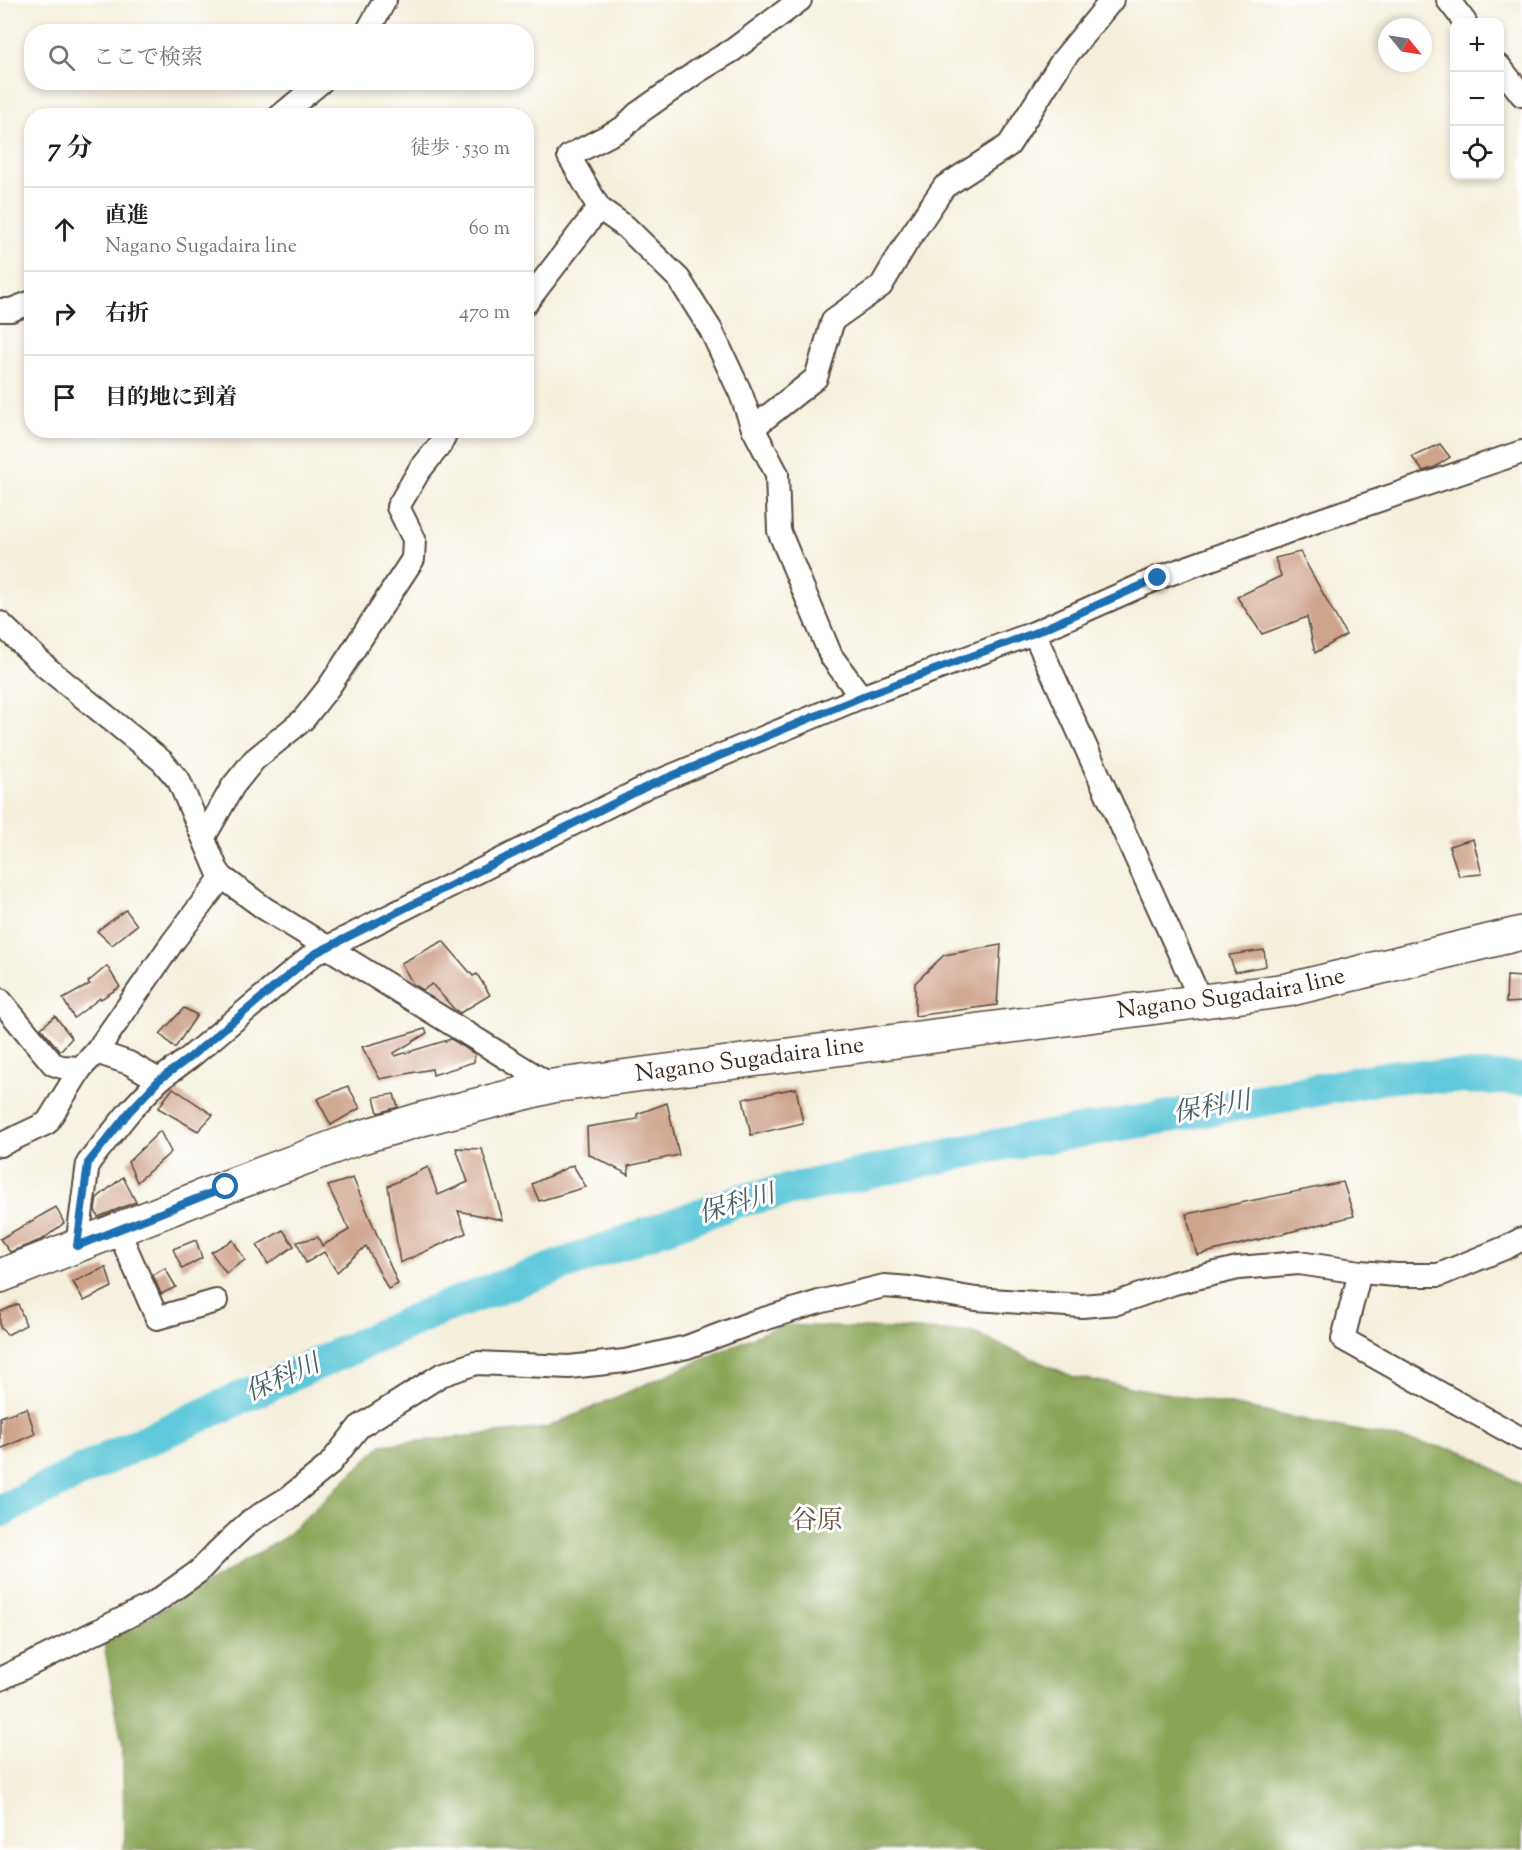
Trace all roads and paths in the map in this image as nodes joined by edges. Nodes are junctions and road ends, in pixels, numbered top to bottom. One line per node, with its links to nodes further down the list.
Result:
1 (385, 0): 6 (street)
2 (800, 0): 11 (street)
3 (1112, 0): 15 (street)
4 (1448, 0): 5 (street)
5 (1462, 18)
6 (372, 24)
7 (1504, 72): 9 (street)
8 (311, 90): 10 (street)
9 (1522, 94)
10 (290, 108)
11 (599, 208): 12 (street); 15 (street)
12 (534, 293)
13 (24, 305): 14 (street)
14 (0, 310)
15 (753, 428): 20 (street)
16 (443, 438): 21 (street)
17 (1522, 452): 19 (street)
18 (0, 623): 21 (street)
19 (1034, 633): 20 (street); 26 (street)
20 (861, 697): 24 (street)
21 (204, 837): 22 (street)
22 (222, 877): 24 (street); 27 (street)
23 (1522, 933): 26 (main road, Nagano Sugadaira line)
24 (329, 946): 28 (street); 29 (street)
25 (0, 1000): 27 (street)
26 (1201, 1001): 29 (main road, Nagano Sugadaira line)
27 (89, 1060): 28 (street); 30 (street)
28 (159, 1080): 33 (street)
29 (552, 1086): 31 (main road, Nagano Sugadaira line)
30 (0, 1145)
31 (118, 1230): 33 (main road, Nagano Sugadaira line); 36 (street)
32 (1522, 1239): 34 (street)
33 (77, 1246): 35 (main road, Nagano Sugadaira line)
34 (1360, 1272): 37 (street); 38 (street)
35 (0, 1276)
36 (216, 1301)
37 (1522, 1438)
38 (0, 1679)

